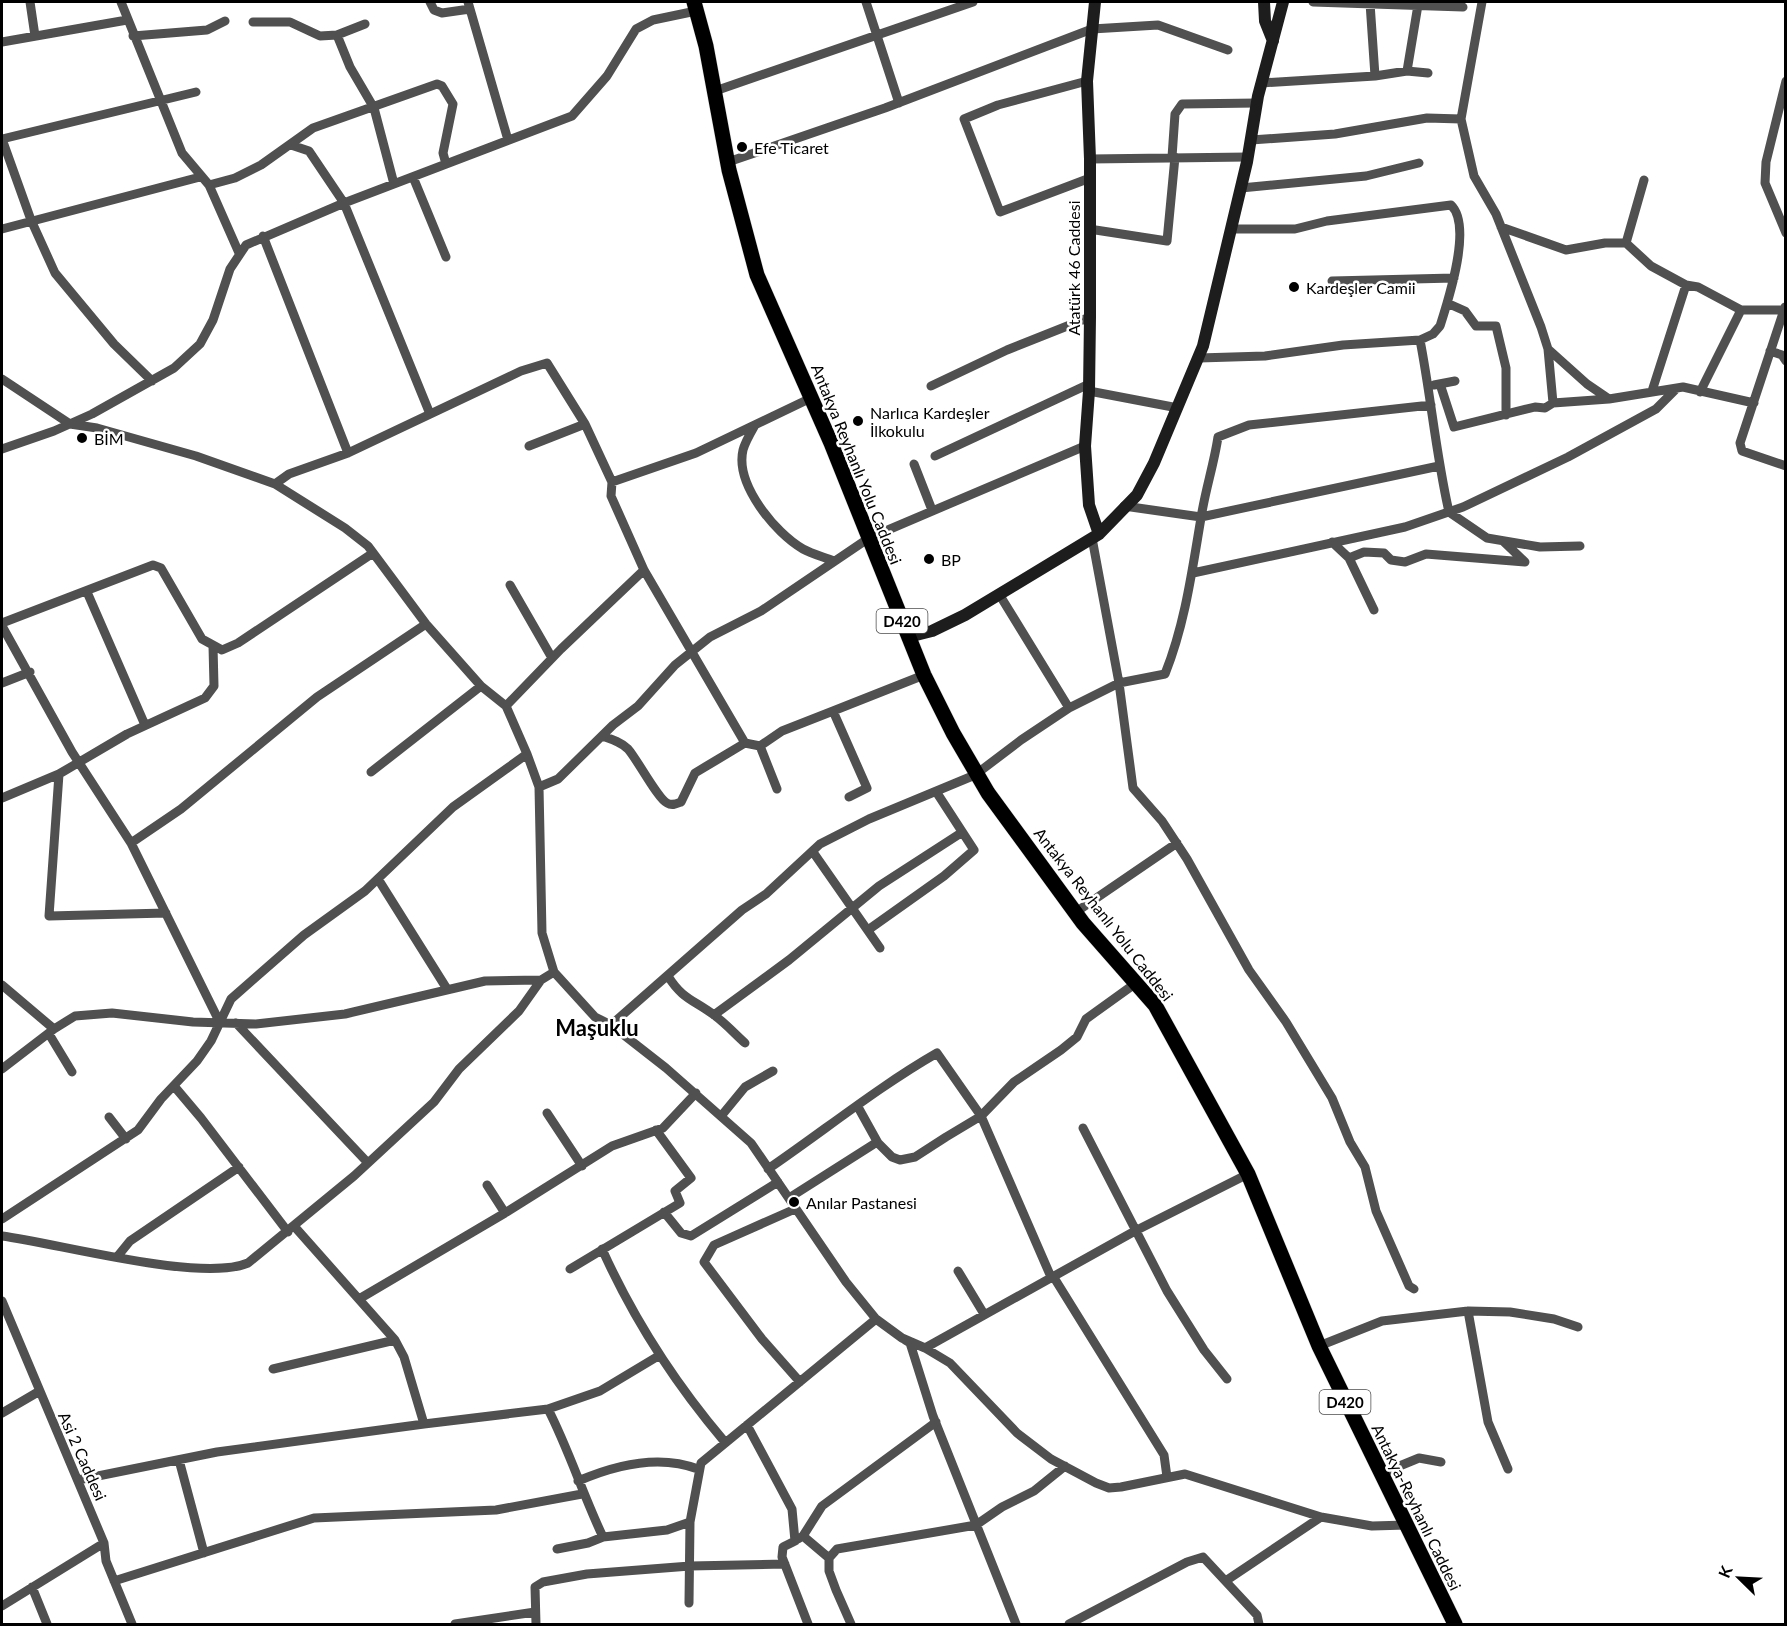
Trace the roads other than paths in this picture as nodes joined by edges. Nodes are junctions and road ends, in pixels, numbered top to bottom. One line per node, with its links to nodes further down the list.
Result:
1 (30, 2): 22 (street)
2 (121, 2): 16 (street)
3 (430, 2): 12 (street)
4 (866, 2): 24 (street)
5 (973, 2): 24 (street)
6 (1095, 2): 20 (main road, Atatürk 46 Caddesi)
7 (1264, 2): 25 (main road)
8 (1283, 2): 25 (main road)
9 (1313, 2): 11 (street)
10 (1482, 2): 41 (street)
11 (1370, 3): 13 (street); 30 (street)
12 (469, 5): 44 (street)
13 (1418, 5): 15 (street); 28 (street)
14 (695, 6): 34 (main road, Antakya Reyhanlı Yolu Caddesi / D420); 44 (street)
15 (1463, 7)
16 (127, 20): 22 (street); 23 (street)
17 (225, 21): 23 (street)
18 (253, 22): 21 (street)
19 (365, 24): 21 (street)
20 (1092, 29): 27 (street); 31 (main road, Atatürk 46 Caddesi); 37 (street)
21 (337, 35): 39 (street)
22 (35, 36): 26 (street)
23 (133, 36): 36 (street)
24 (876, 37): 34 (street); 37 (street)
25 (1273, 41): 33 (main road)
26 (2, 42)
27 (1228, 50)
28 (1407, 71): 29 (street); 30 (street)
29 (1428, 72)
30 (1375, 76): 33 (street)
31 (1087, 81): 49 (main road, Atatürk 46 Caddesi); 55 (street)
32 (1785, 81): 40 (street)
33 (1262, 84): 38 (main road)
34 (715, 91): 50 (main road, Antakya Reyhanlı Yolu Caddesi / D420)
35 (196, 92): 36 (street)
36 (162, 101): 43 (street); 53 (street)
37 (898, 103): 50 (street)
38 (1257, 103): 45 (main road); 47 (street)
39 (374, 108): 46 (street); 52 (street); 57 (street)
40 (1777, 117): 42 (street); 66 (street)
41 (1461, 119): 45 (street); 62 (street)
42 (1785, 123)
43 (2, 139): 61 (street)
44 (508, 140): 52 (street)
45 (1251, 140): 48 (main road)
46 (291, 145): 58 (street); 60 (street)
47 (1173, 157): 48 (street); 49 (street); 65 (street)
48 (1248, 157): 59 (main road)
49 (1090, 159): 55 (main road, Atatürk 46 Caddesi)
50 (728, 162): 93 (main road, Antakya Reyhanlı Yolu Caddesi / D420)
51 (1419, 163): 59 (street)
52 (446, 164): 54 (street)
53 (200, 177): 58 (street); 61 (street)
54 (413, 177): 57 (street); 70 (street)
55 (1090, 178): 65 (main road, Atatürk 46 Caddesi)
56 (1644, 180): 68 (street)
57 (394, 184): 60 (street)
58 (209, 185): 69 (street)
59 (1241, 188): 64 (main road)
60 (344, 203): 67 (street); 100 (street)
61 (31, 220): 63 (street); 84 (street)
62 (1501, 227): 68 (street); 79 (street)
63 (2, 229)
64 (1231, 229): 71 (street); 81 (main road)
65 (1089, 230): 77 (main road, Atatürk 46 Caddesi)
66 (1785, 233)
67 (263, 236): 69 (street); 109 (street)
68 (1626, 243): 73 (street)
69 (239, 253): 84 (street)
70 (446, 257)
71 (1454, 278): 72 (street); 74 (street)
72 (1332, 281)
73 (1686, 285): 76 (street); 91 (street)
74 (1448, 303): 78 (street); 101 (street)
75 (1785, 308): 76 (street); 80 (street)
76 (1741, 310): 92 (street)
77 (1090, 317): 87 (street); 89 (main road, Atatürk 46 Caddesi)
78 (1420, 340): 81 (street); 88 (street)
79 (1548, 349): 94 (street); 95 (street)
80 (1770, 351): 82 (street); 96 (street)
81 (1198, 358): 98 (main road)
82 (1785, 361)
83 (2, 379): 102 (street)
84 (152, 381): 99 (street)
85 (1455, 381): 86 (street)
86 (1440, 384): 88 (street); 101 (street)
87 (931, 386)
88 (1429, 386): 97 (street)
89 (1089, 387): 98 (street); 107 (main road, Atatürk 46 Caddesi); 110 (street)
90 (1675, 390): 91 (street); 92 (street); 118 (street)
91 (1652, 391): 94 (street)
92 (1700, 392): 96 (street)
93 (811, 398): 104 (street); 121 (main road, Antakya Reyhanlı Yolu Caddesi / D420)
94 (1609, 399): 95 (street)
95 (1553, 403): 101 (street)
96 (1754, 403): 113 (street)
97 (1431, 405): 112 (street); 119 (street)
98 (1178, 408): 116 (main road)
99 (92, 414): 102 (street); 105 (street)
100 (430, 414): 103 (street); 109 (street)
101 (1506, 415)
102 (70, 424): 105 (street); 108 (street)
103 (585, 424): 106 (street); 114 (street)
104 (755, 425): 114 (street); 127 (street)
105 (89, 426): 115 (street)
106 (529, 446)
107 (1085, 446): 117 (street); 120 (main road, Atatürk 46 Caddesi)
108 (2, 449)
109 (348, 453): 115 (street)
110 (935, 456)
111 (914, 464): 117 (street)
112 (1439, 465): 118 (street); 119 (street)
113 (1785, 466)
114 (612, 482): 128 (street)
115 (274, 484): 125 (street)
116 (1124, 506): 119 (street); 120 (main road)
117 (932, 510): 121 (street)
118 (1449, 512): 122 (street); 123 (street)
119 (1201, 517): 129 (street)
120 (1095, 536): 132 (main road); 143 (street)
121 (869, 538): 127 (street); 136 (main road, Antakya Reyhanlı Yolu Caddesi / D420)
122 (1503, 541): 124 (street); 126 (street)
123 (1332, 542): 126 (street); 129 (street)
124 (1580, 546)
125 (373, 553): 135 (street); 137 (street)
126 (1349, 558): 133 (street)
127 (834, 561): 138 (street)
128 (644, 570): 138 (street); 139 (street)
129 (1193, 573): 143 (street)
130 (510, 585): 139 (street)
131 (87, 592): 134 (street); 137 (street); 148 (street)
132 (999, 594): 136 (main road); 146 (street)
133 (1374, 610)
134 (2, 624): 140 (street)
135 (426, 624): 144 (street); 163 (street)
136 (908, 638): 141 (main road, Antakya Reyhanlı Yolu Caddesi / D420)
137 (213, 646): 148 (street)
138 (693, 651): 149 (street); 150 (street)
139 (552, 658): 145 (street)
140 (30, 672): 142 (street); 153 (street)
141 (924, 675): 147 (street); 156 (main road, Antakya Reyhanlı Yolu Caddesi / D420)
142 (2, 683)
143 (1119, 683): 146 (street); 164 (street)
144 (482, 686): 145 (street); 154 (street)
145 (506, 706): 152 (street)
146 (1068, 708): 156 (street)
147 (833, 711): 151 (street); 160 (street)
148 (145, 725): 153 (street)
149 (602, 736): 150 (street); 157 (street)
150 (745, 743): 151 (street)
151 (760, 746): 158 (street)
152 (527, 754): 157 (street); 166 (street)
153 (80, 763): 155 (street); 163 (street)
154 (371, 772)
155 (58, 774): 161 (street); 169 (street)
156 (975, 775): 159 (street); 168 (main road, Antakya Reyhanlı Yolu Caddesi / D420)
157 (539, 787): 172 (street)
158 (777, 789)
159 (937, 793): 162 (street); 165 (street)
160 (849, 797)
161 (2, 798)
162 (962, 832): 167 (street); 170 (street)
163 (131, 843): 169 (street)
164 (1177, 843): 168 (street); 220 (street)
165 (813, 852): 167 (street); 173 (street)
166 (378, 879): 177 (street); 179 (street)
167 (850, 908): 170 (street); 178 (street)
168 (1076, 912): 175 (main road, Antakya Reyhanlı Yolu Caddesi / D420)
169 (166, 913): 179 (street)
170 (868, 930): 171 (street)
171 (880, 948)
172 (554, 972): 174 (street); 181 (street)
173 (668, 976): 178 (street); 181 (street)
174 (541, 980): 177 (street); 200 (street)
175 (1136, 983): 192 (street); 204 (main road, Antakya Reyhanlı Yolu Caddesi / D420)
176 (2, 985): 182 (street)
177 (447, 989): 180 (street)
178 (714, 1015): 183 (street)
179 (220, 1023): 180 (street); 182 (street); 187 (street)
180 (236, 1023): 200 (street)
181 (611, 1025): 188 (street)
182 (51, 1031): 184 (street); 186 (street)
183 (745, 1043)
184 (2, 1070)
185 (773, 1071): 191 (street)
186 (72, 1072)
187 (174, 1086): 196 (street); 202 (street)
188 (696, 1093): 191 (street); 195 (street)
189 (858, 1107): 192 (street); 197 (street); 203 (street)
190 (547, 1113): 201 (street)
191 (723, 1116): 203 (street)
192 (981, 1116): 197 (street); 219 (street)
193 (109, 1117): 196 (street)
194 (1083, 1128): 213 (street)
195 (656, 1130): 201 (street); 209 (street)
196 (126, 1138): 198 (street)
197 (878, 1143): 207 (street)
198 (113, 1147): 199 (street); 211 (street)
199 (120, 1157)
200 (368, 1163): 212 (street)
201 (582, 1166): 210 (street)
202 (238, 1167): 212 (street); 216 (street)
203 (768, 1169): 205 (street)
204 (1248, 1174): 213 (street); 230 (main road, Antakya-Reyhanlı Caddesi / D420)
205 (778, 1182): 207 (street); 209 (street)
206 (487, 1185): 210 (street)
207 (789, 1198): 208 (street)
208 (795, 1209): 226 (street); 235 (street)
209 (664, 1212): 215 (street)
210 (505, 1213): 221 (street)
211 (2, 1219)
212 (291, 1229): 216 (street); 221 (street)
213 (1135, 1231): 219 (street); 234 (street)
214 (2, 1236): 216 (street)
215 (602, 1250): 217 (street); 232 (street)
216 (117, 1257)
217 (570, 1269)
218 (958, 1271): 224 (street)
219 (1052, 1276): 224 (street); 249 (street)
220 (1414, 1289)
221 (359, 1299): 229 (street)
222 (2, 1301): 225 (street, Asi 2 Caddesi)
223 (1468, 1311): 227 (street); 230 (street); 247 (street)
224 (984, 1314): 231 (street)
225 (4, 1316): 236 (street, Asi 2 Caddesi)
226 (876, 1318): 228 (street); 235 (street)
227 (1578, 1328)
228 (902, 1338): 231 (street); 239 (street)
229 (395, 1340): 233 (street); 240 (street)
230 (1319, 1346): 248 (main road, Antakya-Reyhanlı Caddesi / D420)
231 (925, 1348): 245 (street)
232 (660, 1355): 237 (street); 242 (street)
233 (273, 1369)
234 (1227, 1379)
235 (800, 1382): 241 (street)
236 (38, 1392): 238 (street); 250 (street, Asi 2 Caddesi)
237 (548, 1409): 240 (street); 251 (street)
238 (2, 1413)
239 (936, 1422): 255 (street); 258 (street)
240 (424, 1424): 243 (street)
241 (747, 1425): 242 (street); 258 (street)
242 (724, 1441): 246 (street)
243 (179, 1460): 250 (street); 261 (street)
244 (1441, 1462): 248 (street)
245 (1065, 1466): 249 (street); 255 (street)
246 (698, 1469): 251 (street); 254 (street)
247 (1508, 1469)
248 (1380, 1474): 256 (main road, Antakya-Reyhanlı Caddesi / D420)
249 (1167, 1477): 253 (street)
250 (78, 1480): 259 (street, Asi 2 Caddesi)
251 (578, 1481): 252 (street)
252 (582, 1494): 257 (street); 261 (street)
253 (1321, 1517): 256 (street); 265 (street)
254 (690, 1522): 257 (street); 264 (street)
255 (976, 1525): 262 (street); 277 (street)
256 (1407, 1525): 280 (main road, Antakya-Reyhanlı Caddesi / D420)
257 (603, 1537): 260 (street)
258 (799, 1539): 262 (street); 263 (street)
259 (104, 1543): 266 (street, Asi 2 Caddesi); 267 (street)
260 (557, 1549)
261 (204, 1553): 266 (street)
262 (829, 1558): 276 (street)
263 (785, 1564): 264 (street); 275 (street)
264 (690, 1566): 268 (street); 270 (street)
265 (1227, 1580): 278 (street); 279 (street)
266 (114, 1581): 272 (street, Asi 2 Caddesi)
267 (32, 1587): 269 (street); 271 (street)
268 (689, 1603)
269 (2, 1605)
270 (535, 1612): 273 (street); 274 (street)
271 (46, 1624)
272 (132, 1624)
273 (455, 1624)
274 (536, 1624)
275 (808, 1624)
276 (851, 1624)
277 (1014, 1624)
278 (1069, 1624)
279 (1259, 1624)
280 (1455, 1624)

